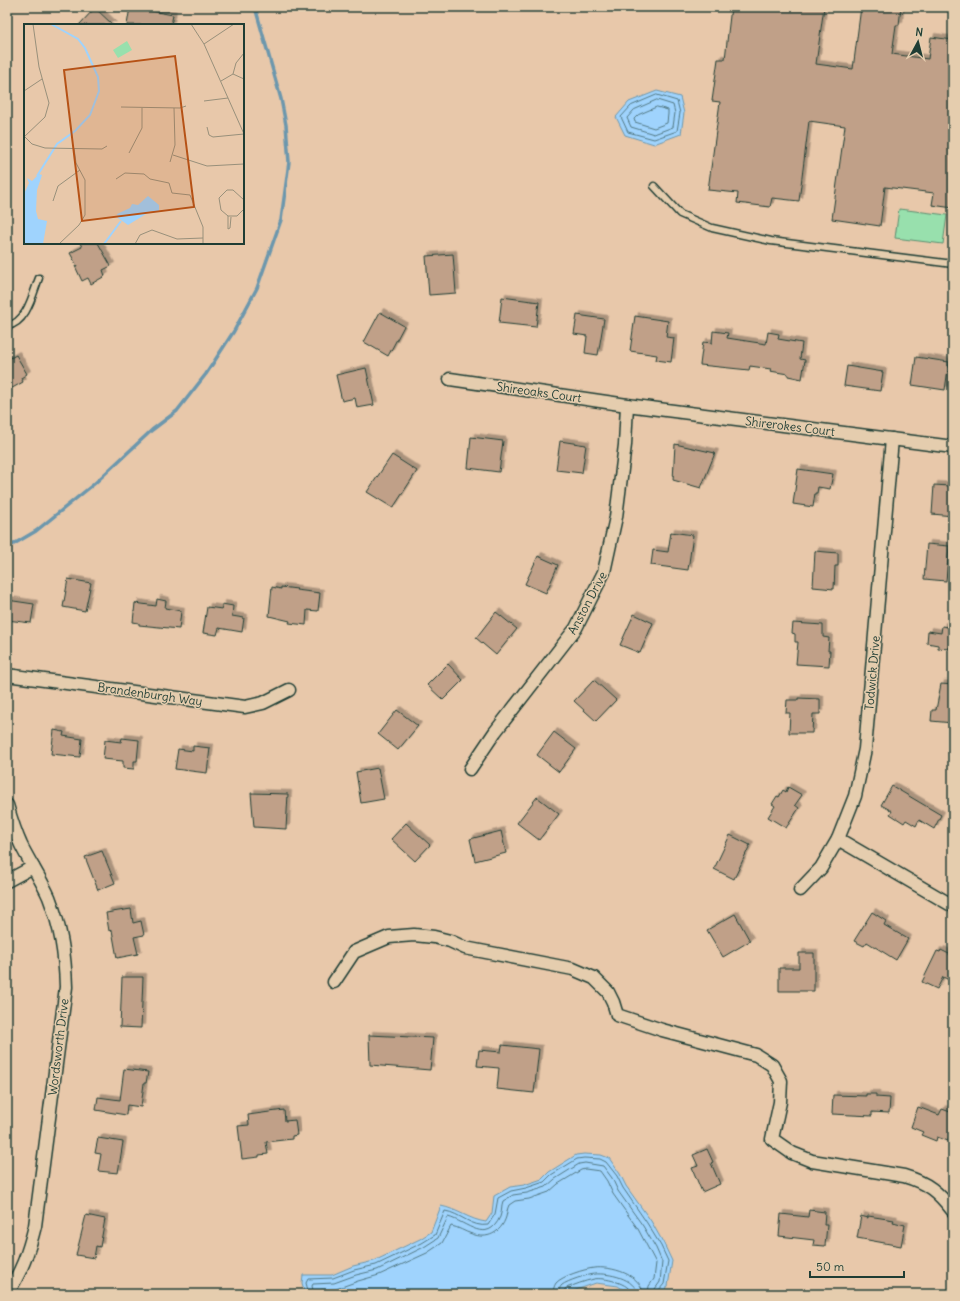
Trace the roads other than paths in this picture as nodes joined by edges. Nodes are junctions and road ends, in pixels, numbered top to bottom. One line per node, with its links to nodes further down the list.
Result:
1 (654, 186): 2 (lane)
2 (953, 264)
3 (39, 278): 4 (lane)
4 (7, 326)
5 (450, 379): 6 (street, Shireoaks Court)
6 (628, 405): 7 (street, Shirerokes Court); 11 (street, Anston Drive)
7 (892, 439): 8 (street, Shirerokes Court); 13 (street, Todwick Drive)
8 (953, 447)
9 (8, 679): 10 (street, Brandenburgh Way)
10 (289, 690)
11 (470, 769)
12 (7, 805): 14 (street, Wordsworth Drive)
13 (838, 839): 16 (street, Todwick Drive); 17 (street)
14 (33, 867): 15 (street); 20 (street, Wordsworth Drive)
15 (7, 881)
16 (800, 890)
17 (953, 906)
18 (334, 982): 19 (street)
19 (953, 1211)
20 (7, 1294)

